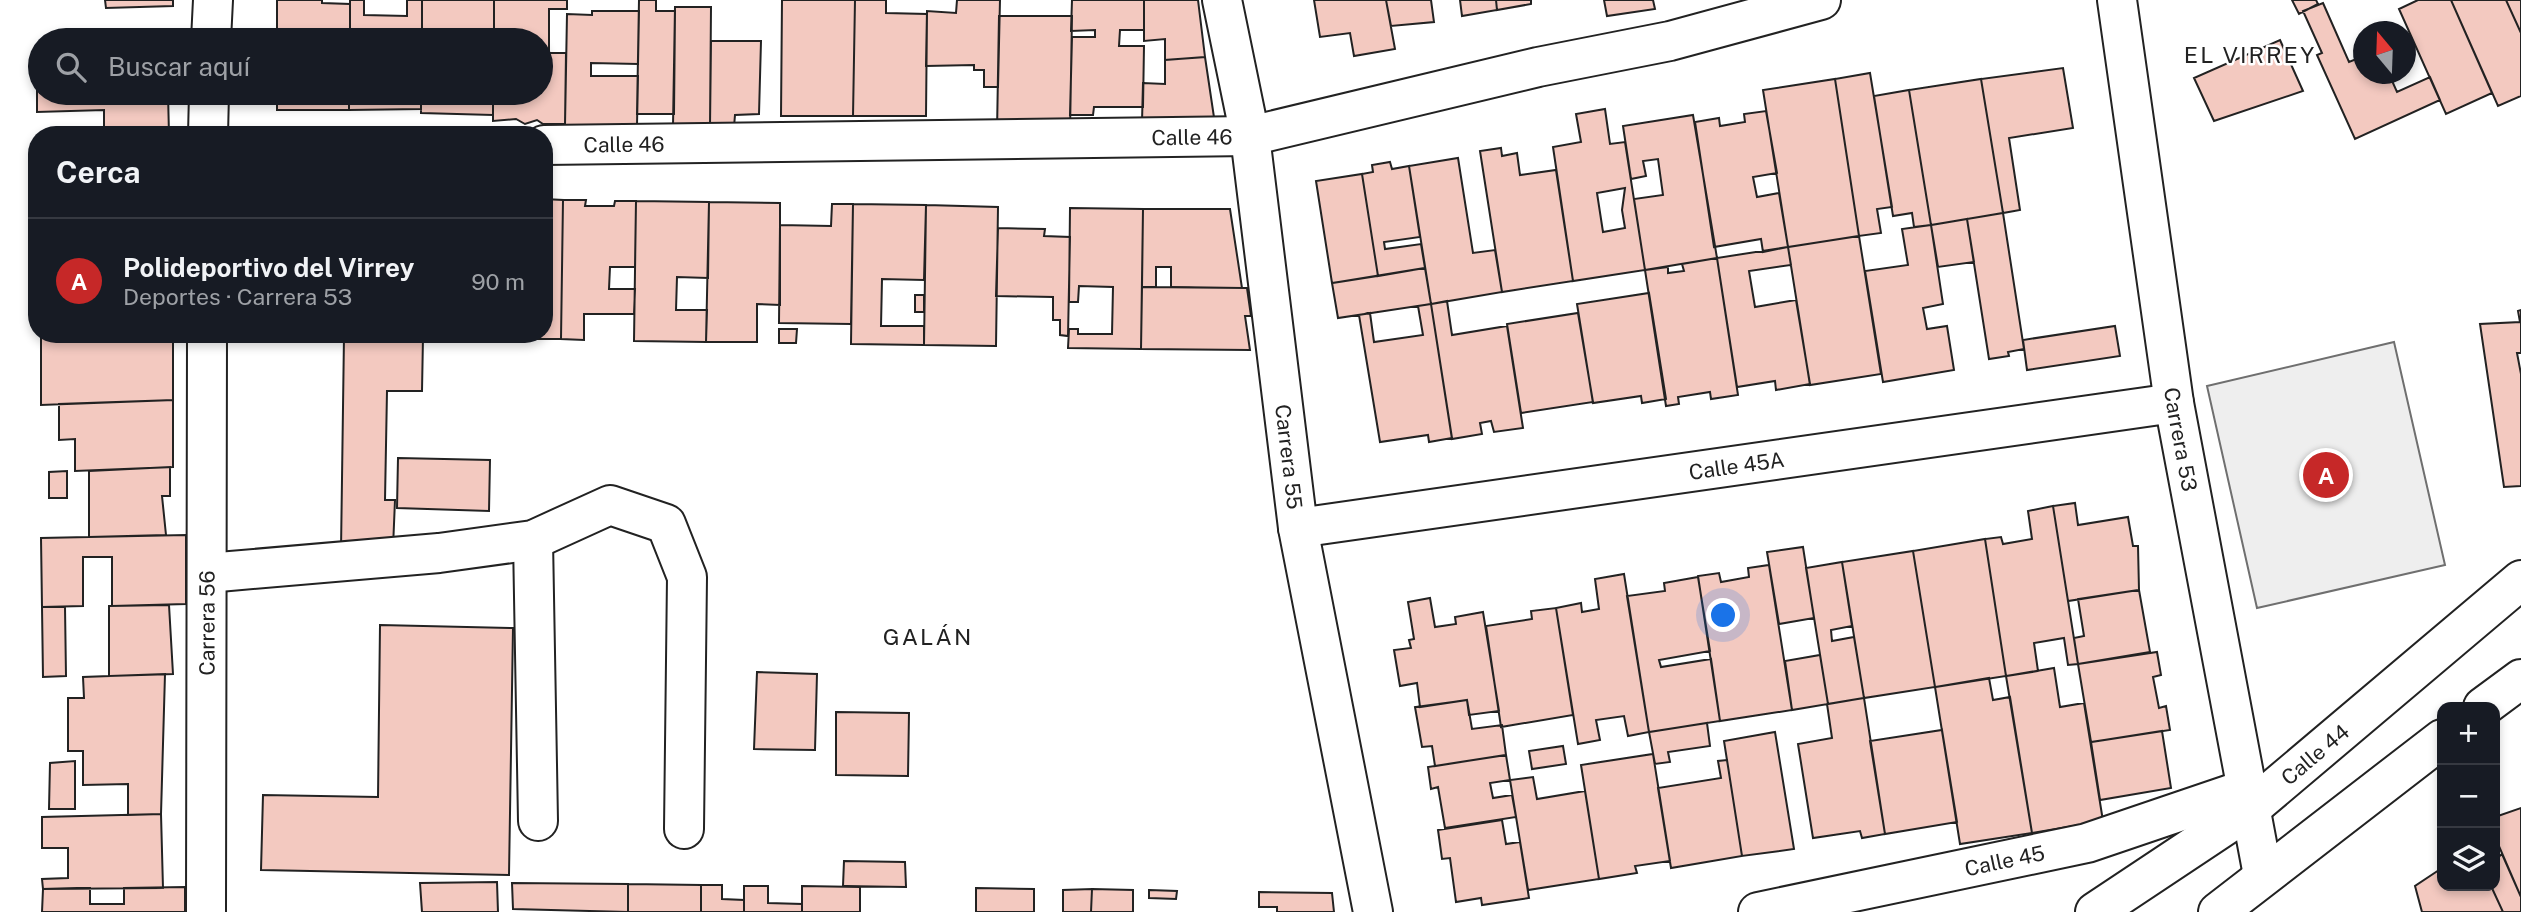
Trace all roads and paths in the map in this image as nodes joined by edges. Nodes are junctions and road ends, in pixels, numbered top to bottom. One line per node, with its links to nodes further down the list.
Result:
1 (213, 0): 5 (street)
2 (1222, 0): 8 (street, Carrera 55)
3 (1821, 0): 8 (street, Calle 46)
4 (2117, 0): 11 (street, Carrera 53)
5 (212, 28)
6 (209, 105): 7 (street)
7 (208, 126)
8 (1250, 136): 9 (street, Calle 46); 12 (street, Carrera 55)
9 (553, 145)
10 (207, 343): 14 (street, Carrera 56)
11 (2174, 403): 12 (street, Calle 45A); 19 (street, Carrera 53)
12 (1298, 528): 25 (street, Carrera 55)
13 (533, 540): 14 (street); 20 (street); 21 (street)
14 (207, 573): 24 (street, Carrera 56)
15 (2521, 580): 19 (street, Calle 44)
16 (2521, 679): 17 (street)
17 (2490, 702)
18 (2437, 742): 22 (street)
19 (2248, 799): 22 (street, Carrera 53); 26 (street, Calle 45); 27 (street, Calle 44)
20 (538, 821)
21 (684, 829)
22 (2263, 875): 23 (street)
23 (2223, 910)
24 (206, 912)
25 (1373, 912)
26 (1758, 912)
27 (2095, 912)

